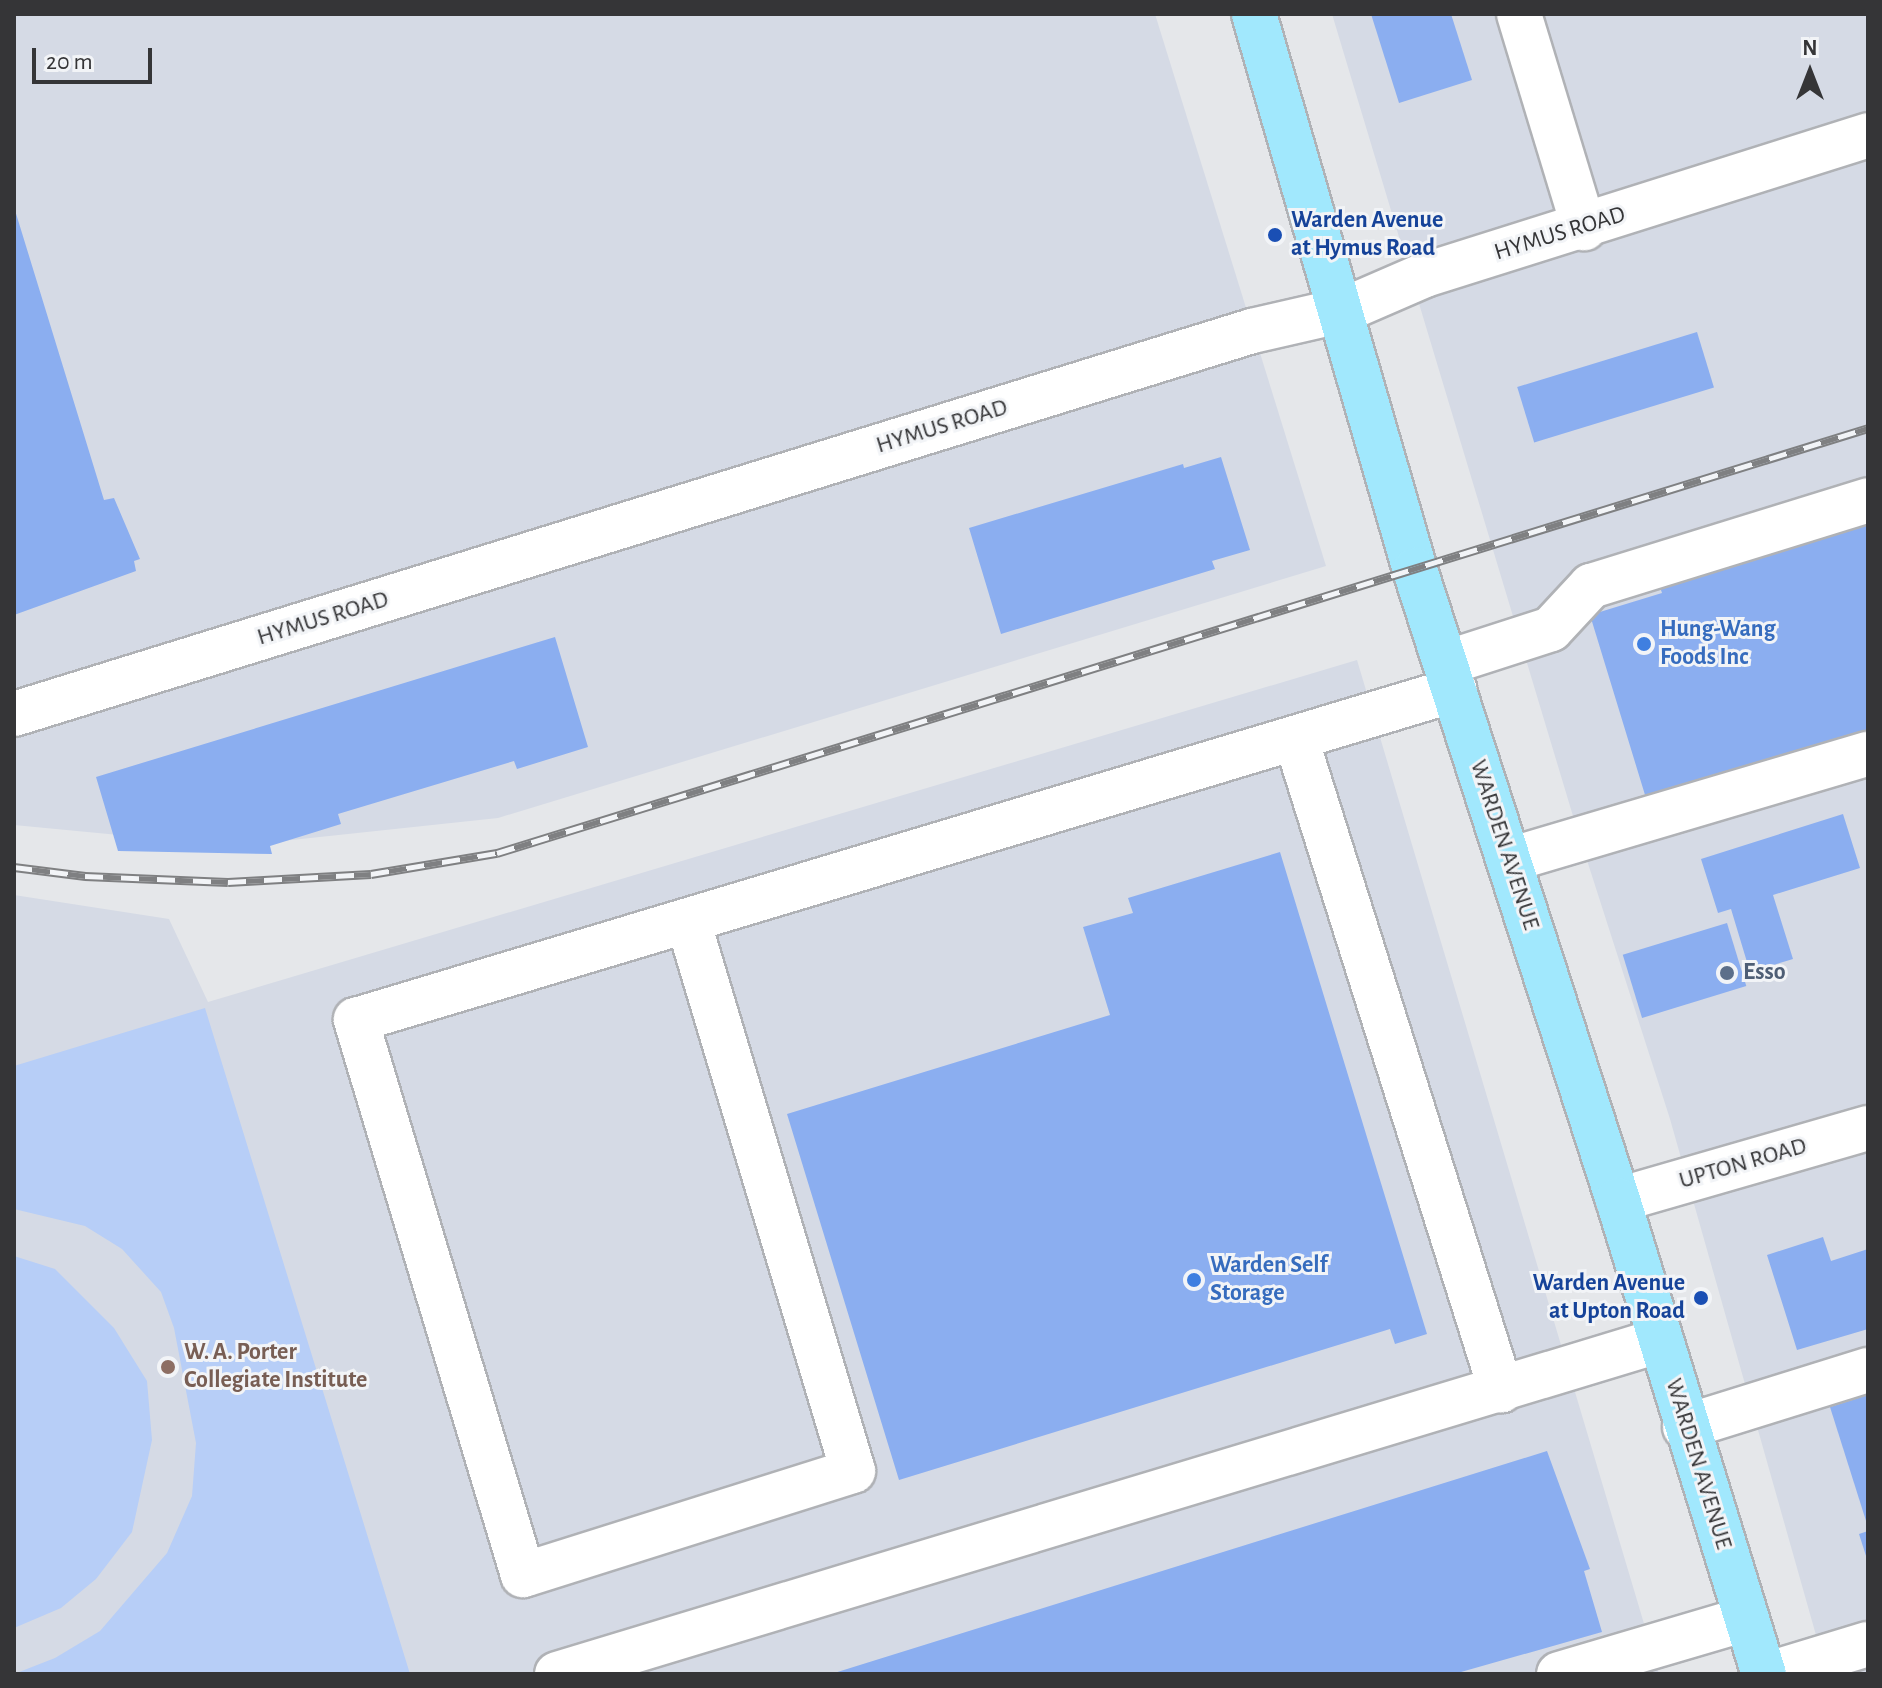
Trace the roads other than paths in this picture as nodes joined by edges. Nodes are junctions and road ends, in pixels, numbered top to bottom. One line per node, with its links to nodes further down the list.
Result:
1 (1254, 14): 5 (main road, WARDEN AVENUE)
2 (1519, 14): 4 (street)
3 (1868, 135): 4 (street, HYMUS ROAD)
4 (1584, 228): 5 (street, HYMUS ROAD)
5 (1344, 310): 7 (main road, WARDEN AVENUE); 8 (street, HYMUS ROAD)
6 (1868, 500): 7 (street)
7 (1450, 677): 9 (street); 11 (main road, WARDEN AVENUE)
8 (14, 714)
9 (1296, 739): 12 (street); 17 (street)
10 (1868, 754): 11 (street)
11 (1509, 860): 14 (main road, WARDEN AVENUE)
12 (688, 921): 12 (street)
13 (1868, 1128): 14 (street, UPTON ROAD)
14 (1618, 1200): 15 (main road, WARDEN AVENUE)
15 (1661, 1340): 17 (street); 18 (main road, WARDEN AVENUE)
16 (1868, 1370): 18 (street)
17 (1501, 1390): 21 (street)
18 (1685, 1427): 19 (main road, WARDEN AVENUE)
19 (1746, 1619): 22 (street); 23 (main road, WARDEN AVENUE)
20 (1868, 1644): 23 (street)
21 (557, 1674)
22 (1559, 1674)
23 (1766, 1674)

